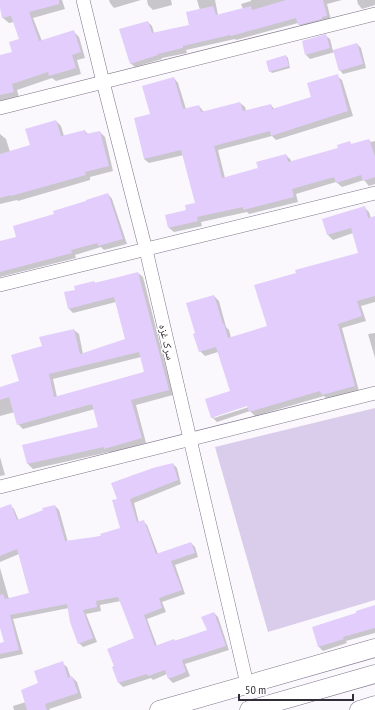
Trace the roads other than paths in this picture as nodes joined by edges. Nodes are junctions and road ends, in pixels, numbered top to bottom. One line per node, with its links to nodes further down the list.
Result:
1 (83, 0): 3 (street, سرک غزه)
2 (375, 14): 3 (street)
3 (103, 82): 4 (street); 6 (street, سرک غزه)
4 (0, 108)
5 (375, 194): 6 (street)
6 (146, 250): 7 (street); 9 (street, سرک غزه)
7 (0, 285)
8 (375, 393): 9 (street)
9 (190, 439): 10 (street); 13 (street, سرک غزه)
10 (0, 487)
11 (375, 648): 13 (street)
12 (375, 674): 16 (street)
13 (247, 684): 15 (street)
14 (375, 705): 17 (street)
15 (159, 710)
16 (249, 710)
17 (359, 710)

